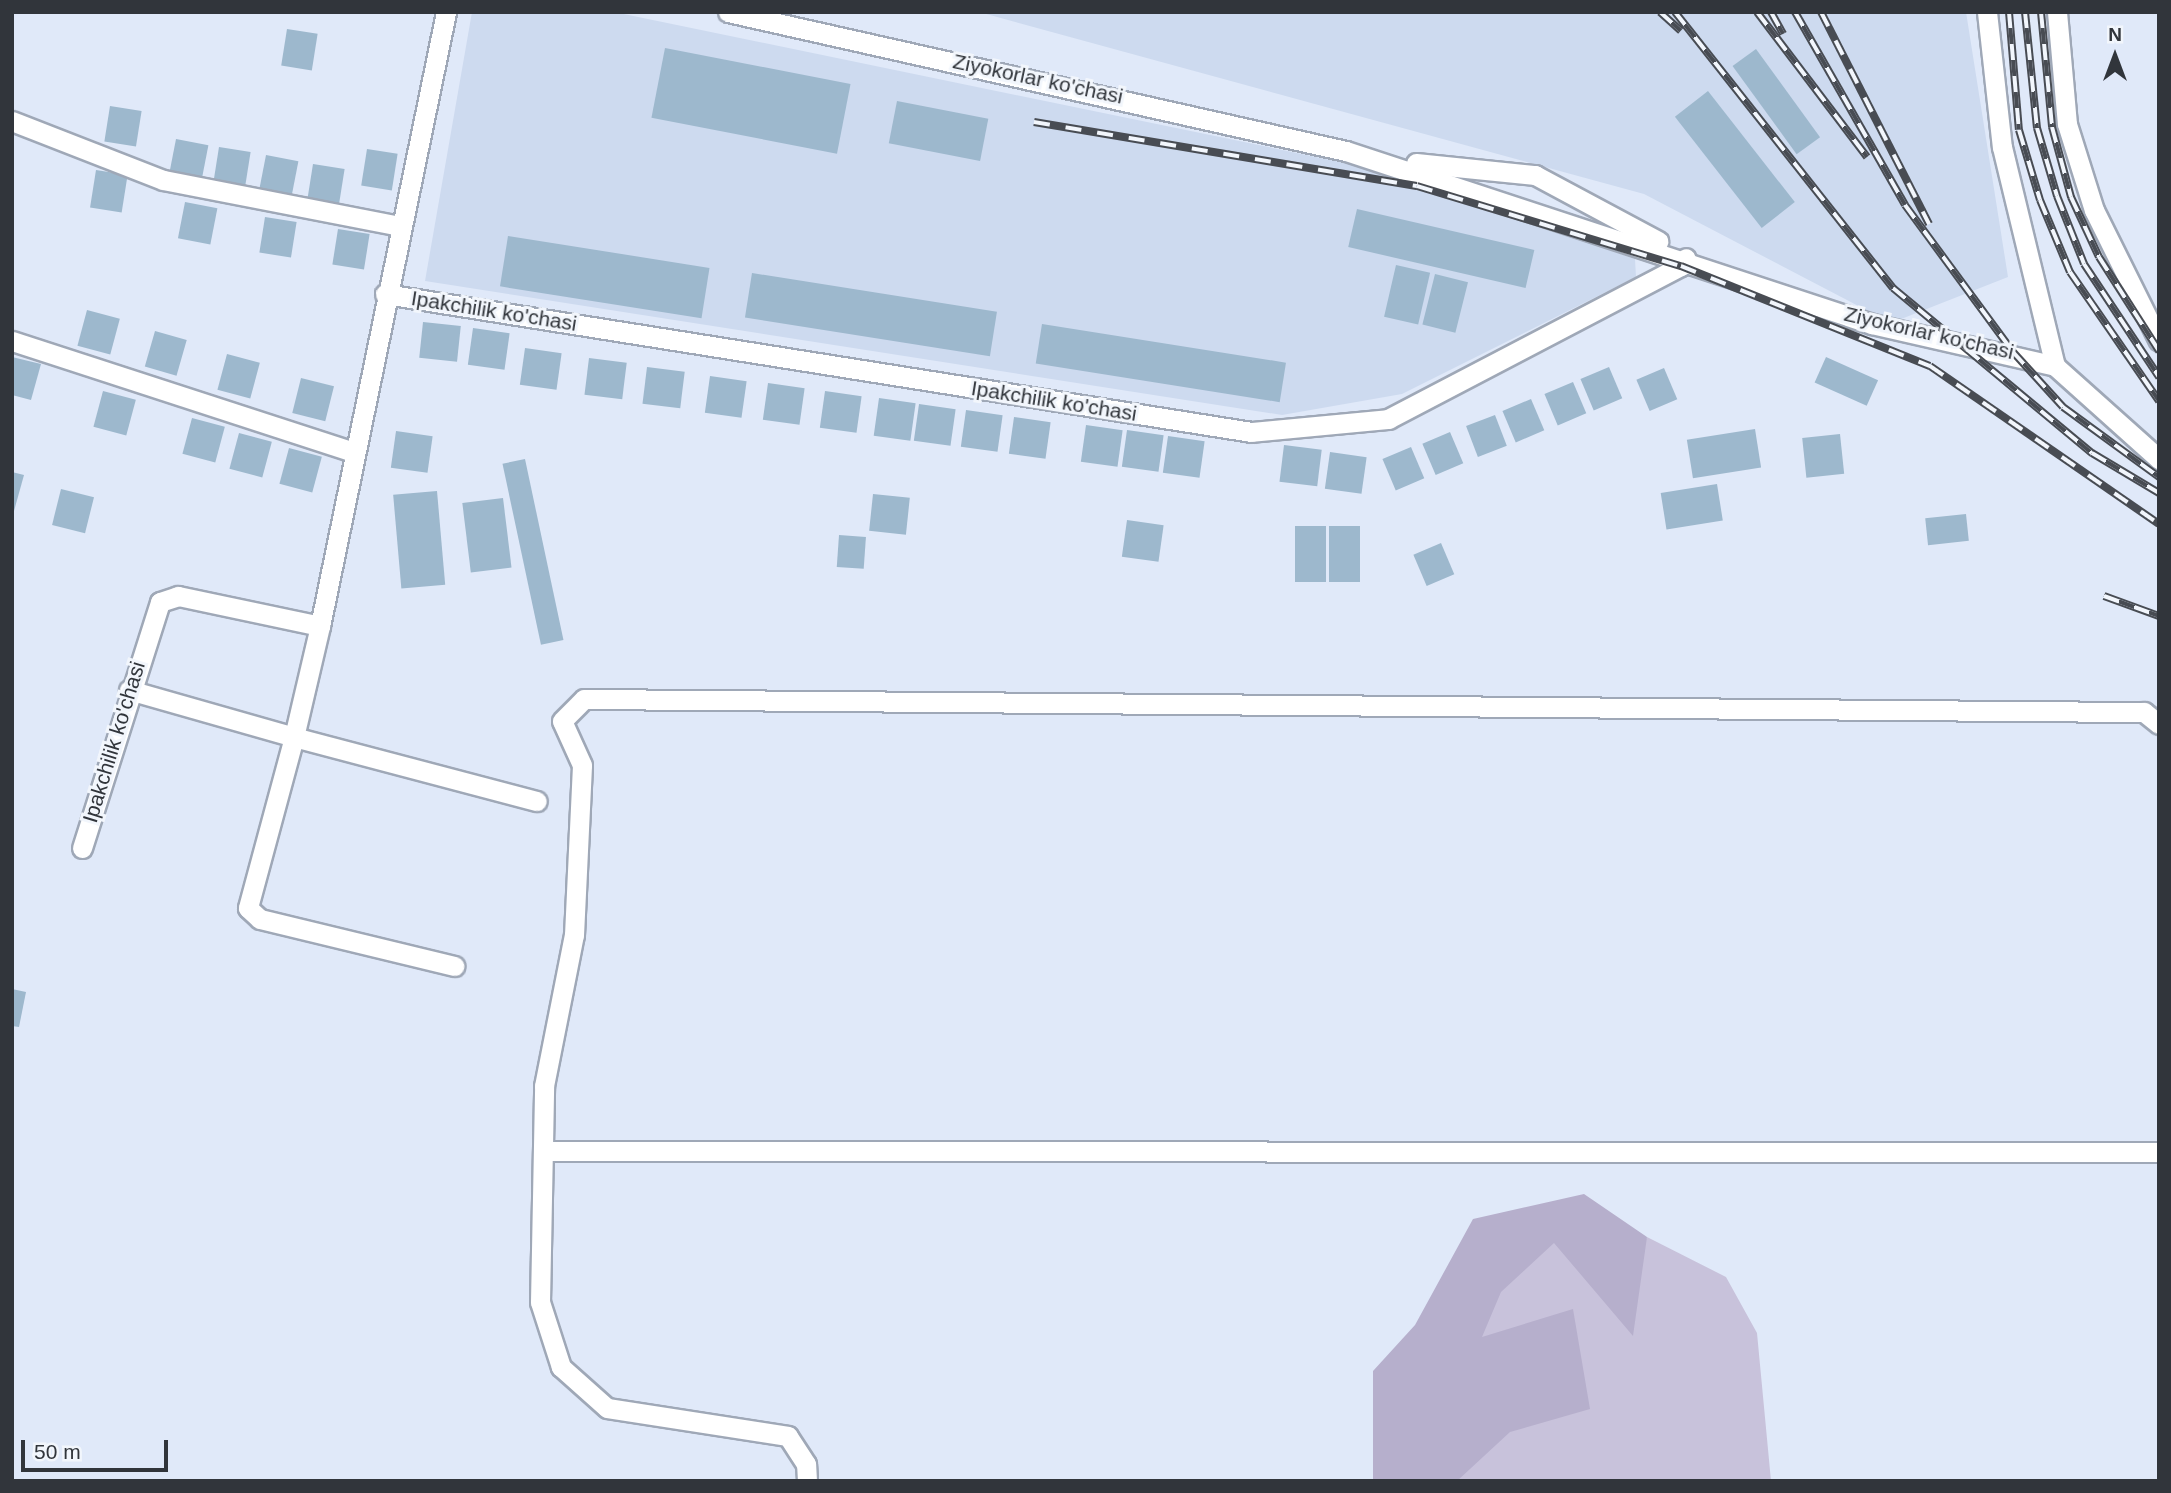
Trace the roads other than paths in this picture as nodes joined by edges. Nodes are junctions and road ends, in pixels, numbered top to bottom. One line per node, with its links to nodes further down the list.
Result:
1 (446, 12): 7 (street, Ipakchilik ko'chasi)
2 (728, 12): 6 (street, Ziyokorlar ko'chasi)
3 (1987, 12): 12 (street)
4 (2057, 12): 11 (street)
5 (12, 121): 7 (street)
6 (1346, 152): 8 (street, Ziyokorlar ko'chasi); 8 (street, Ziyokorlar ko'chasi)
7 (400, 226): 9 (street, Ipakchilik ko'chasi)
8 (1686, 258): 9 (street, Ipakchilik ko'chasi); 12 (street, Ziyokorlar ko'chasi)
9 (385, 294): 13 (street, Ipakchilik ko'chasi)
10 (12, 341): 13 (street)
11 (2159, 341)
12 (2054, 366): 14 (street)
13 (353, 452): 15 (street, Ipakchilik ko'chasi)
14 (2159, 459)
15 (320, 626): 16 (street, Ipakchilik ko'chasi); 18 (street)
16 (130, 690): 18 (street); 20 (street, Ipakchilik ko'chasi)
17 (2159, 723): 22 (street)
18 (294, 737): 19 (street); 21 (street)
19 (537, 801)
20 (82, 848)
21 (454, 966)
22 (543, 1151): 23 (street); 24 (street)
23 (2159, 1152)
24 (807, 1481)

